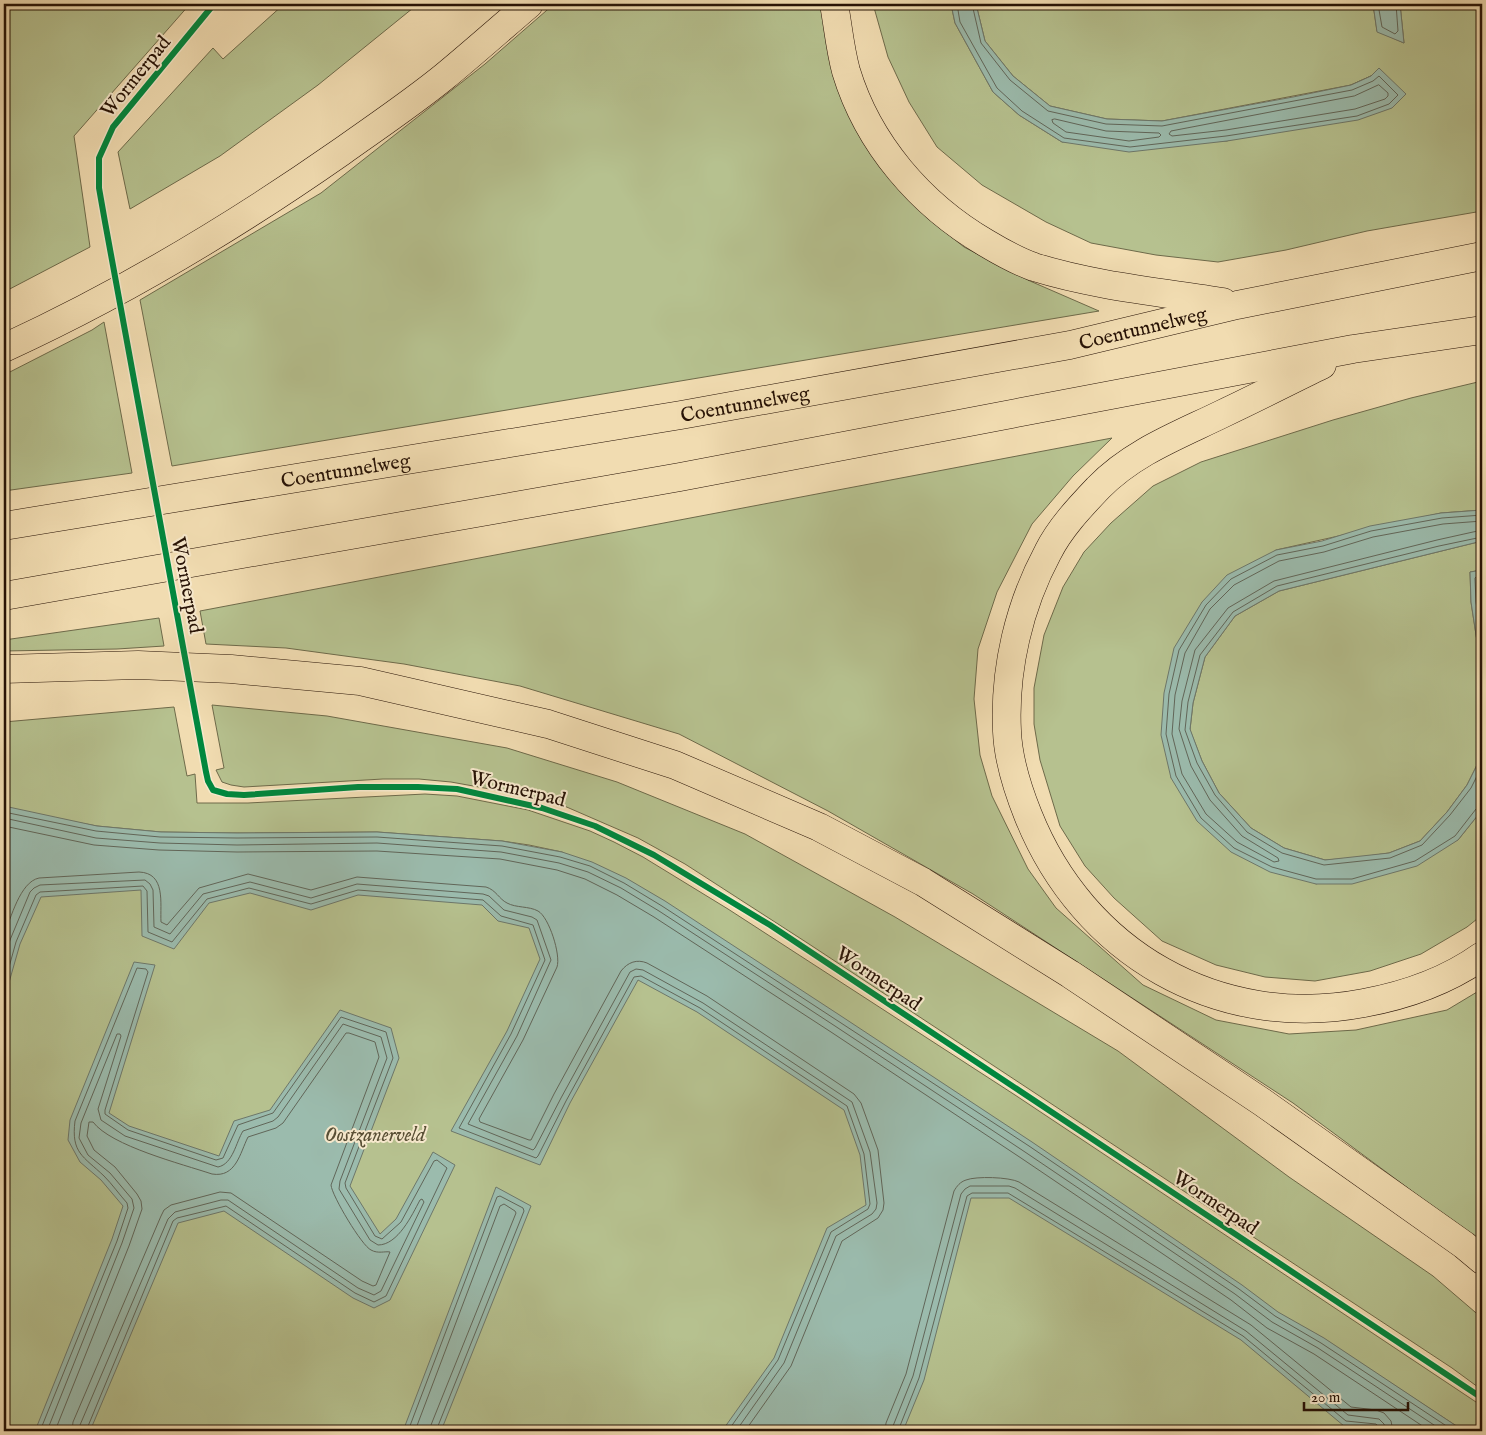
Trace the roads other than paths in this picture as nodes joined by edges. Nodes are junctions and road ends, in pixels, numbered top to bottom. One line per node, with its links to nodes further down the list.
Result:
1 (529, 4): 6 (highway)
2 (834, 4): 4 (highway)
3 (1482, 256): 4 (highway, Coentunnelweg)
4 (1237, 304): 8 (highway, Coentunnelweg)
5 (1482, 330): 7 (highway)
6 (4, 348)
7 (1353, 349): 9 (highway); 11 (highway)
8 (4, 526)
9 (4, 596)
10 (4, 669): 12 (highway)
11 (1482, 956)
12 (1482, 1260)

